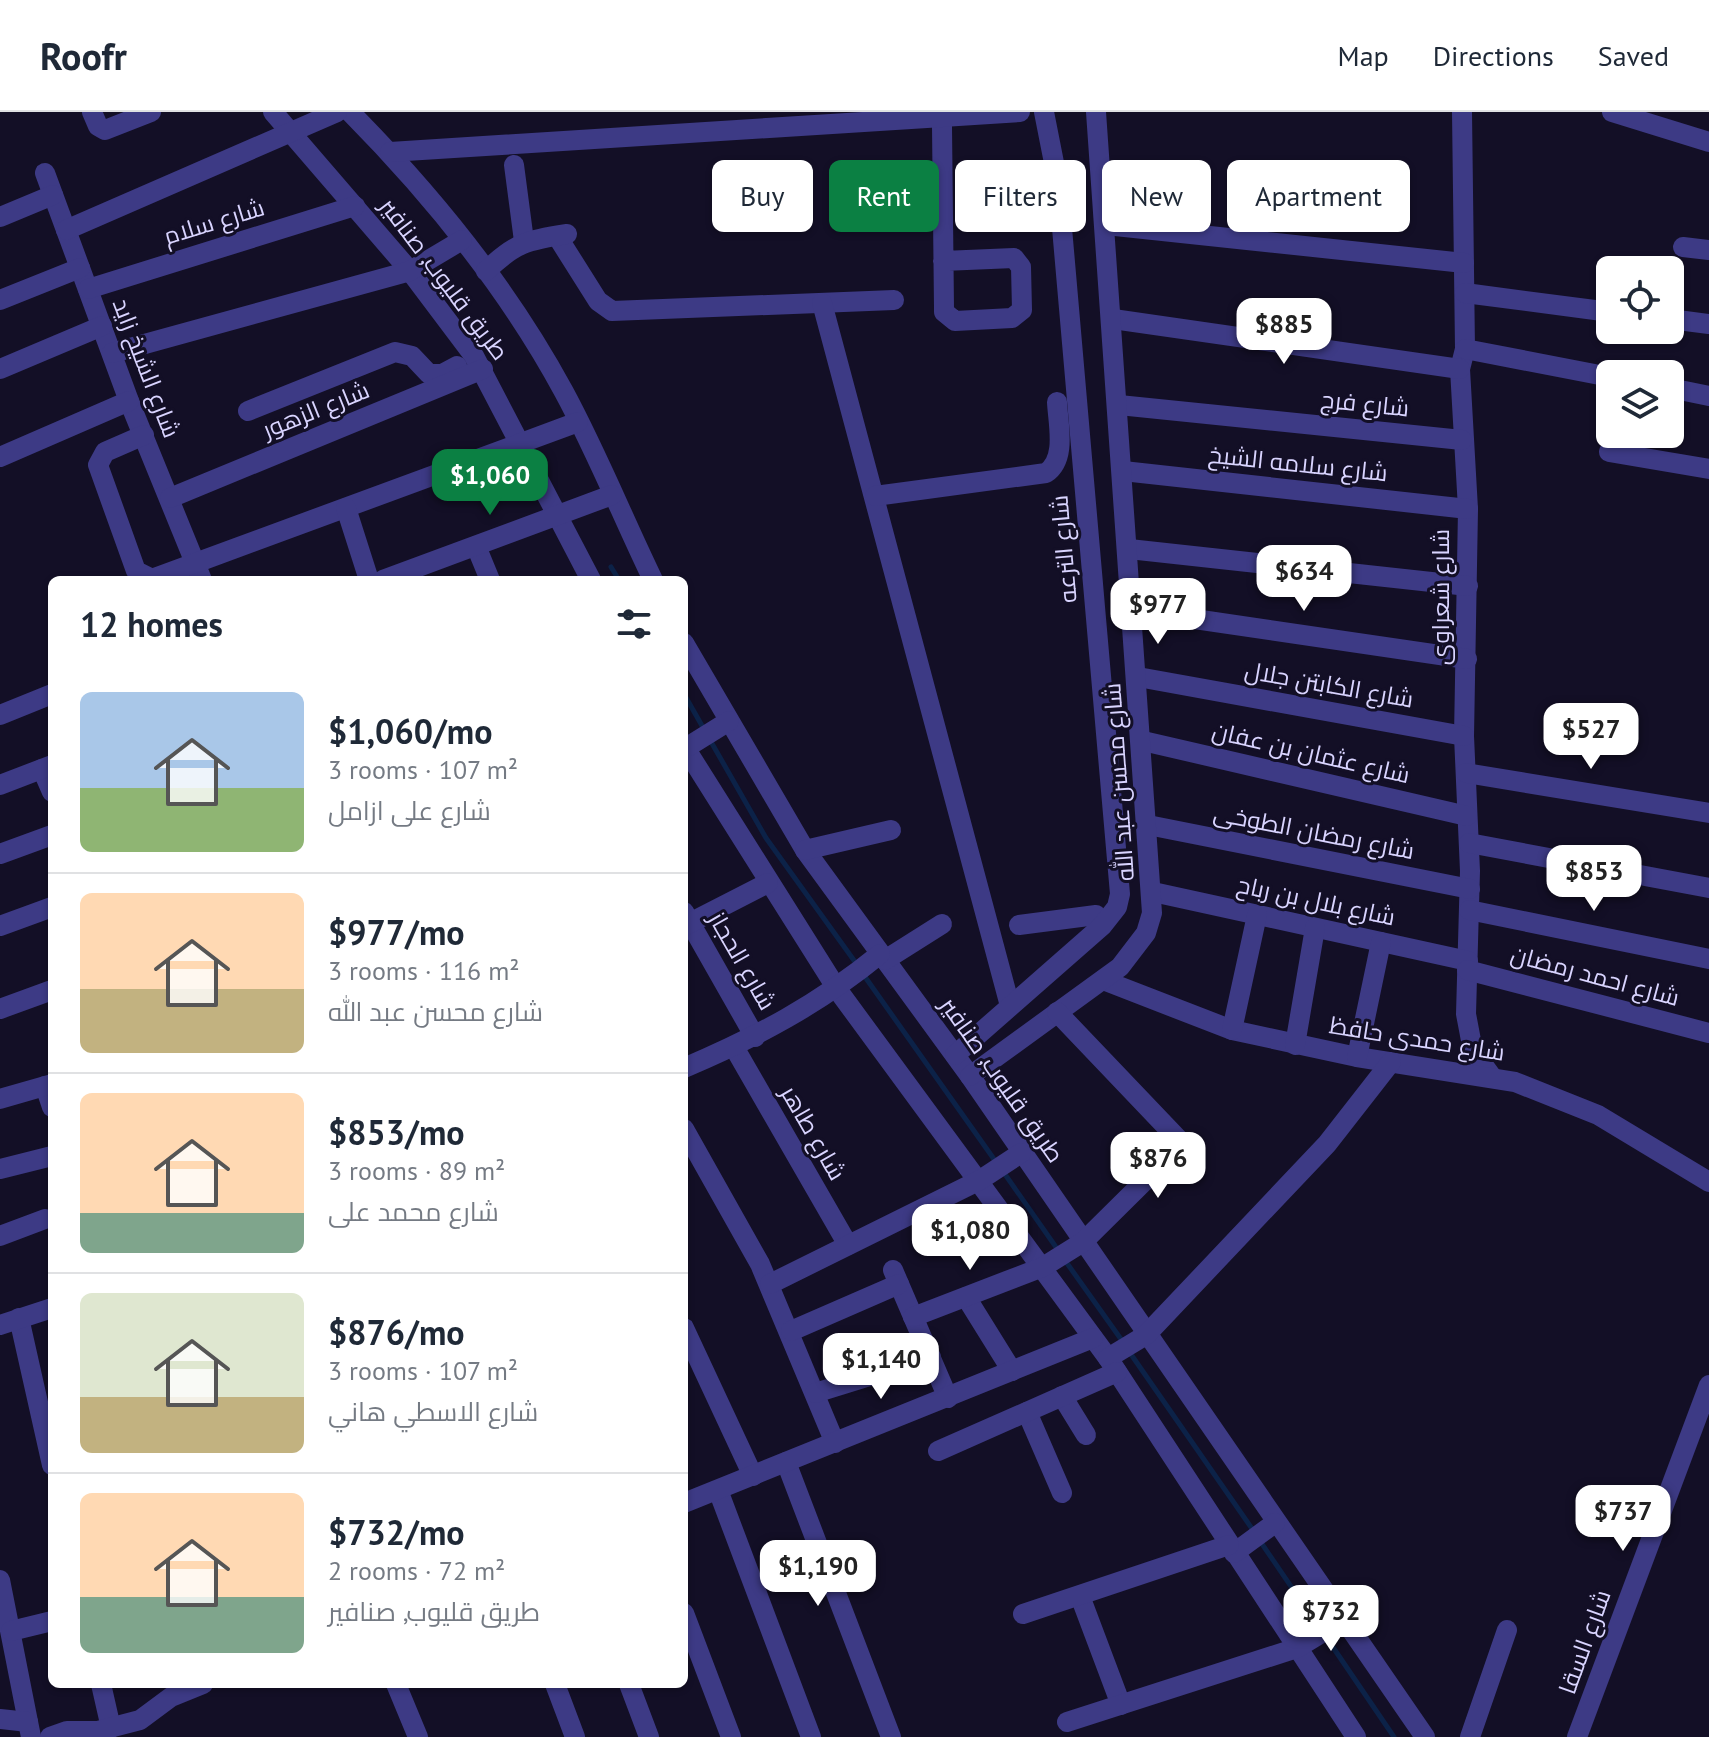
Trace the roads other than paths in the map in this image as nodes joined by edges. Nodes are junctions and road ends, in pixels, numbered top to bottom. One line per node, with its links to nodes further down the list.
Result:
1 (151, 112): 11 (street)
2 (273, 112): 12 (street, طريق قليوب, صنافير)
3 (337, 112): 12 (street)
4 (350, 112): 14 (street, طريق قليوب, صنافير)
5 (1020, 112): 10 (street)
6 (1044, 112): 116 (street, شارع الترعه)
7 (1096, 112): 17 (street, شارع محسن عبد الله)
8 (1462, 112): 29 (street, شارع شعراوى)
9 (1612, 112): 13 (street)
10 (942, 116): 14 (street); 28 (street)
11 (95, 119)
12 (292, 132): 19 (street, طريق قليوب, صنافير); 21 (street)
13 (1709, 142)
14 (390, 152): 24 (street, طريق قليوب, صنافير)
15 (514, 165): 25 (street)
16 (45, 173): 18 (street, شارع الشيخ زايد)
17 (1102, 180)
18 (53, 195): 20 (street); 21 (street, شارع الشيخ زايد)
19 (355, 206): 31 (street, طريق قليوب, صنافير); 33 (street, شارع سلام)
20 (0, 217)
21 (66, 230): 30 (street, شارع الشيخ زايد)
22 (1107, 232): 39 (street, شارع محسن عبد الله)
23 (1172, 232): 29 (street)
24 (462, 240): 31 (street); 32 (street, طريق قليوب, صنافير)
25 (524, 241): 32 (street); 37 (street)
26 (1683, 247): 27 (street)
27 (1709, 250)
28 (943, 261): 28 (street)
29 (1464, 263): 34 (street, شارع شعراوى)
30 (80, 268): 33 (street, شارع الشيخ زايد); 35 (street)
31 (410, 271): 43 (street); 45 (street, طريق قليوب, صنافير)
32 (486, 271): 54 (street, طريق قليوب, صنافير)
33 (88, 289): 42 (street, شارع الشيخ زايد)
34 (1465, 293): 38 (street); 44 (street, شارع شعراوى)
35 (0, 300)
36 (894, 300): 37 (street)
37 (822, 303): 63 (street)
38 (1596, 310)
39 (1113, 319): 44 (street); 52 (street, شارع محسن عبد الله)
40 (1684, 321): 41 (street)
41 (1709, 324)
42 (102, 326): 43 (street, شارع الشيخ زايد); 46 (street)
43 (112, 353): 50 (street, شارع الشيخ زايد)
44 (1463, 359): 47 (street); 56 (street, شارع شعراوى)
45 (478, 362): 53 (street); 57 (street, طريق قليوب, صنافير); 64 (street, شارع الزهور)
46 (0, 369)
47 (1596, 375)
48 (1684, 391): 49 (street)
49 (1709, 396)
50 (129, 401): 55 (street, شارع الشيخ زايد); 59 (street)
51 (1057, 402): 63 (street)
52 (1119, 405): 56 (street, شارع فرج); 61 (street, شارع محسن عبد الله)
53 (248, 411)
54 (578, 422): 57 (street); 62 (street, طريق قليوب, صنافير)
55 (144, 435): 64 (street, شارع الشيخ زايد); 72 (street)
56 (1462, 440): 66 (street, شارع شعراوى)
57 (522, 443): 65 (street); 67 (street, طريق قليوب, صنافير)
58 (1609, 452): 60 (street)
59 (0, 457)
60 (1709, 469)
61 (1123, 471): 66 (street, شارع سلامه الشيخ); 69 (street, شارع محسن عبد الله)
62 (612, 495): 67 (street); 77 (street, طريق قليوب, صنافير)
63 (875, 496): 123 (street)
64 (170, 498): 70 (street, شارع الشيخ زايد)
65 (346, 508): 70 (street); 74 (street)
66 (1468, 509): 78 (street, شارع شعراوى)
67 (558, 516): 68 (street); 76 (street, طريق قليوب, صنافير)
68 (476, 546): 71 (street); 75 (street)
69 (1129, 549): 78 (street); 79 (street, شارع محسن عبد الله)
70 (199, 572): 73 (street)
71 (416, 574)
72 (146, 576)
73 (172, 576)
74 (368, 576)
75 (488, 576)
76 (589, 576)
77 (651, 576)
78 (1468, 586): 81 (street, شارع شعراوى)
79 (1133, 610): 81 (street); 82 (street, شارع محسن عبد الله)
80 (688, 650): 85 (street, طريق قليوب, صنافير)
81 (1467, 659): 86 (street, شارع شعراوى)
82 (1138, 677): 86 (street, شارع الكابتن جلال); 87 (street, شارع محسن عبد الله)
83 (48, 696): 84 (street)
84 (0, 715)
85 (729, 721): 88 (street); 99 (street, طريق قليوب, صنافير)
86 (1464, 736): 91 (street, شارع شعراوى)
87 (1143, 741): 94 (street, شارع عثمان بن عفان); 95 (street, شارع محسن عبد الله)
88 (688, 746)
89 (688, 754): 101 (street)
90 (47, 767): 92 (street)
91 (1466, 773): 93 (street); 94 (street, شارع شعراوى)
92 (0, 785)
93 (1709, 813)
94 (1467, 816): 98 (street, شارع شعراوى)
95 (1148, 825): 103 (street, شارع محسن عبد الله); 104 (street, شارع رمضان الطوخى)
96 (891, 830): 99 (street)
97 (48, 836): 100 (street)
98 (1469, 843): 102 (street); 104 (street, شارع شعراوى)
99 (805, 850): 117 (street, طريق قليوب, صنافير)
100 (0, 854)
101 (768, 883): 108 (street); 121 (street)
102 (1709, 888)
103 (1153, 892): 107 (street, شارع بلال بن رباح); 120 (street, شارع محسن عبد الله)
104 (1470, 900): 118 (street, شارع رمضان الطوخى); 119 (street, شارع شعراوى)
105 (48, 908): 113 (street)
106 (1096, 915): 109 (street)
107 (1257, 915): 114 (street, شارع بلال بن رباح); 126 (street)
108 (688, 920)
109 (1049, 921): 112 (street); 116 (street)
110 (688, 924): 128 (street, شارع الحجاز)
111 (942, 924): 117 (street)
112 (1019, 925)
113 (0, 926)
114 (1315, 928): 115 (street, شارع بلال بن رباح); 129 (street)
115 (1381, 942): 119 (street, شارع بلال بن رباح); 132 (street)
116 (1074, 949): 123 (street, شارع الترعه)
117 (882, 957): 121 (street); 131 (street, طريق قليوب, صنافير)
118 (1709, 959)
119 (1468, 966): 127 (street, شارع احمد رمضان); 136 (street, شارع شعراوى)
120 (1103, 980): 125 (street, شارع محسن عبد الله); 126 (street, شارع حمدى حافظ)
121 (837, 989): 128 (street); 143 (street)
122 (48, 991): 124 (street)
123 (1010, 1006): 131 (street, شارع الترعه)
124 (0, 1009)
125 (1057, 1012): 135 (street, شارع محسن عبد الله); 147 (street)
126 (1232, 1030): 129 (street, شارع حمدى حافظ)
127 (1709, 1033)
128 (755, 1037): 130 (street)
129 (1295, 1045): 132 (street, شارع حمدى حافظ)
130 (734, 1047): 134 (street); 148 (street, شارع طاهر)
131 (955, 1055): 135 (street, طريق قليوب, صنافير)
132 (1357, 1057): 133 (street, شارع حمدى حافظ)
133 (1391, 1062): 136 (street, شارع حمدى حافظ); 156 (street)
134 (688, 1066)
135 (970, 1076): 140 (street, طريق قليوب, صنافير)
136 (1492, 1077): 144 (street, شارع حمدى حافظ)
137 (48, 1085): 138 (street)
138 (0, 1099)
139 (688, 1136): 150 (street)
140 (1021, 1153): 143 (street); 147 (street, طريق قليوب, صنافير)
141 (48, 1157): 142 (street)
142 (0, 1169)
143 (980, 1180): 148 (street); 149 (street)
144 (1709, 1182)
145 (45, 1219): 146 (street)
146 (0, 1236)
147 (1083, 1242): 149 (street); 156 (street, طريق قليوب, صنافير)
148 (848, 1245): 150 (street)
149 (1043, 1267): 151 (street); 158 (street)
150 (770, 1284): 155 (street)
151 (966, 1297): 153 (street); 161 (street)
152 (48, 1309): 154 (street)
153 (913, 1317): 155 (street); 159 (street)
154 (10, 1322): 169 (street)
155 (791, 1331): 163 (street)
156 (1146, 1335): 160 (street); 176 (street, طريق قليوب, صنافير)
157 (688, 1337): 172 (street)
158 (1093, 1338): 160 (street); 161 (street)
159 (931, 1357): 163 (street); 165 (street)
160 (1112, 1365): 164 (street); 177 (street)
161 (1012, 1371): 165 (street)
162 (1709, 1385): 207 (street, شارع السقا)
163 (815, 1393): 168 (street)
164 (1062, 1396): 166 (street); 167 (street)
165 (948, 1398): 168 (street)
166 (1027, 1412): 170 (street); 174 (street)
167 (1086, 1435)
168 (835, 1443): 171 (street)
169 (48, 1451)
170 (938, 1451)
171 (786, 1462): 172 (street); 203 (street)
172 (753, 1476): 173 (street)
173 (718, 1490): 175 (street); 202 (street)
174 (1062, 1493)
175 (688, 1501)
176 (1275, 1523): 177 (street); 181 (street, طريق قليوب, صنافير)
177 (1232, 1549): 179 (street); 186 (street)
178 (0, 1580): 183 (street)
179 (1080, 1596): 180 (street); 192 (street)
180 (1023, 1614)
181 (1343, 1620): 186 (street); 205 (street, طريق قليوب, صنافير)
182 (48, 1621): 183 (street)
183 (6, 1623): 196 (street)
184 (688, 1624): 201 (street)
185 (1507, 1630): 206 (street)
186 (1297, 1648): 192 (street); 204 (street)
187 (102, 1688): 195 (street)
188 (398, 1688): 198 (street)
189 (557, 1688): 199 (street)
190 (631, 1688): 200 (street)
191 (177, 1689): 195 (street)
192 (1121, 1705): 194 (street)
193 (0, 1719): 196 (street)
194 (1067, 1722)
195 (111, 1728): 197 (street)
196 (30, 1729)
197 (50, 1737)
198 (418, 1737)
199 (575, 1737)
200 (649, 1737)
201 (731, 1737)
202 (811, 1737)
203 (891, 1737)
204 (1356, 1737)
205 (1425, 1737)
206 (1470, 1737)
207 (1577, 1737)

